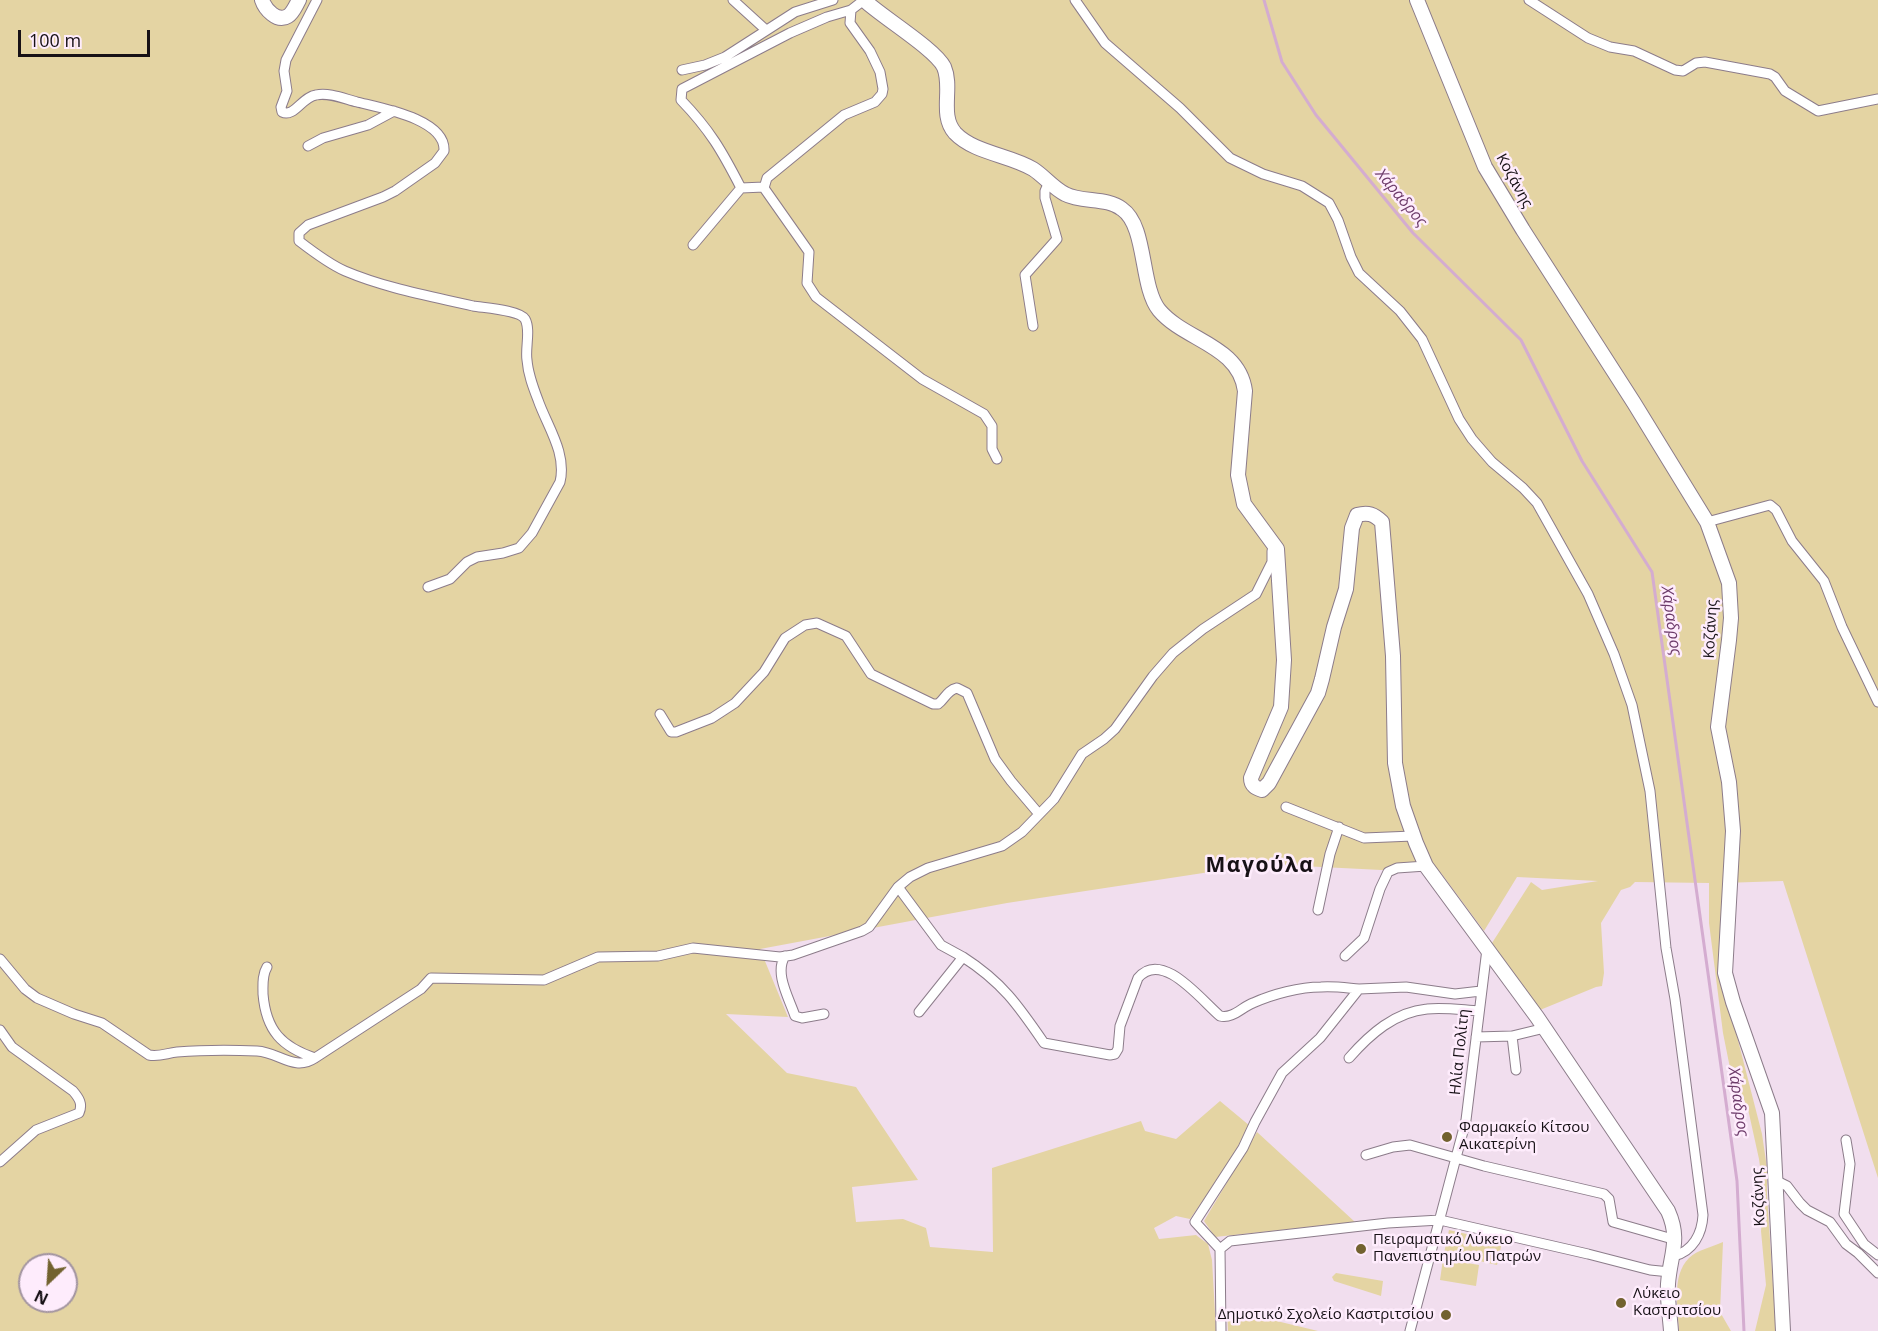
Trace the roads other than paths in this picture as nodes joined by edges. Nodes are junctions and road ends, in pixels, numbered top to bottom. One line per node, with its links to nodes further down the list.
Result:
1 (262, 0): 2 (main road)
2 (299, 0)
3 (317, 0): 14 (street)
4 (733, 0): 11 (street)
5 (864, 0): 10 (street); 16 (main road)
6 (1075, 0): 61 (street)
7 (1417, 0): 22 (main road, Κοζάνης)
8 (1529, 0): 13 (street)
9 (826, 1): 11 (street)
10 (851, 10): 17 (street); 18 (street)
11 (766, 30): 12 (street)
12 (682, 70)
13 (1878, 99)
14 (394, 111): 15 (street); 24 (street)
15 (308, 146)
16 (1049, 182): 20 (street); 23 (main road)
17 (764, 187): 18 (street); 21 (street)
18 (741, 188): 19 (street)
19 (693, 245)
20 (1033, 326)
21 (997, 459)
22 (1707, 522): 25 (street); 56 (main road, Κοζάνης)
23 (1272, 540): 28 (street); 30 (main road)
24 (428, 587)
25 (1878, 702)
26 (660, 714): 28 (street)
27 (1286, 807): 29 (street)
28 (1039, 814): 32 (street)
29 (1339, 827): 30 (street); 33 (street)
30 (1413, 836): 31 (main road)
31 (1426, 866): 34 (main road); 36 (street)
32 (898, 887): 35 (street); 37 (street)
33 (1318, 910)
34 (1487, 949): 41 (street, Ηλία Πολίτη); 45 (main road)
35 (785, 956): 44 (street); 49 (street)
36 (1345, 956)
37 (963, 957): 40 (street); 43 (street)
38 (0, 958): 49 (street)
39 (267, 967): 49 (street)
40 (1359, 989): 41 (street); 59 (street)
41 (1481, 992): 42 (street, Ηλία Πολίτη)
42 (1479, 1011): 48 (street, Ηλία Πολίτη); 50 (street)
43 (919, 1012)
44 (824, 1014)
45 (1545, 1028): 47 (street); 58 (main road)
46 (0, 1030): 55 (street)
47 (1512, 1036): 48 (street); 51 (street)
48 (1476, 1037): 54 (street, Ηλία Πολίτη)
49 (315, 1058)
50 (1349, 1058)
51 (1516, 1070)
52 (1846, 1140): 60 (street)
53 (1366, 1155): 54 (street)
54 (1456, 1159): 57 (street, Ηλία Πολίτη); 58 (street)
55 (0, 1162)
56 (1775, 1180): 63 (street); 69 (main road, Κοζάνης)
57 (1440, 1220): 59 (street); 62 (street); 66 (street, Ηλία Πολίτη)
58 (1676, 1240): 61 (main road)
59 (1220, 1249): 65 (street)
60 (1878, 1255)
61 (1674, 1256): 62 (main road)
62 (1670, 1272): 64 (main road)
63 (1878, 1273)
64 (1668, 1288): 67 (main road); 68 (main road)
65 (1221, 1331)
66 (1410, 1331)
67 (1661, 1331)
68 (1671, 1331)
69 (1783, 1331)

